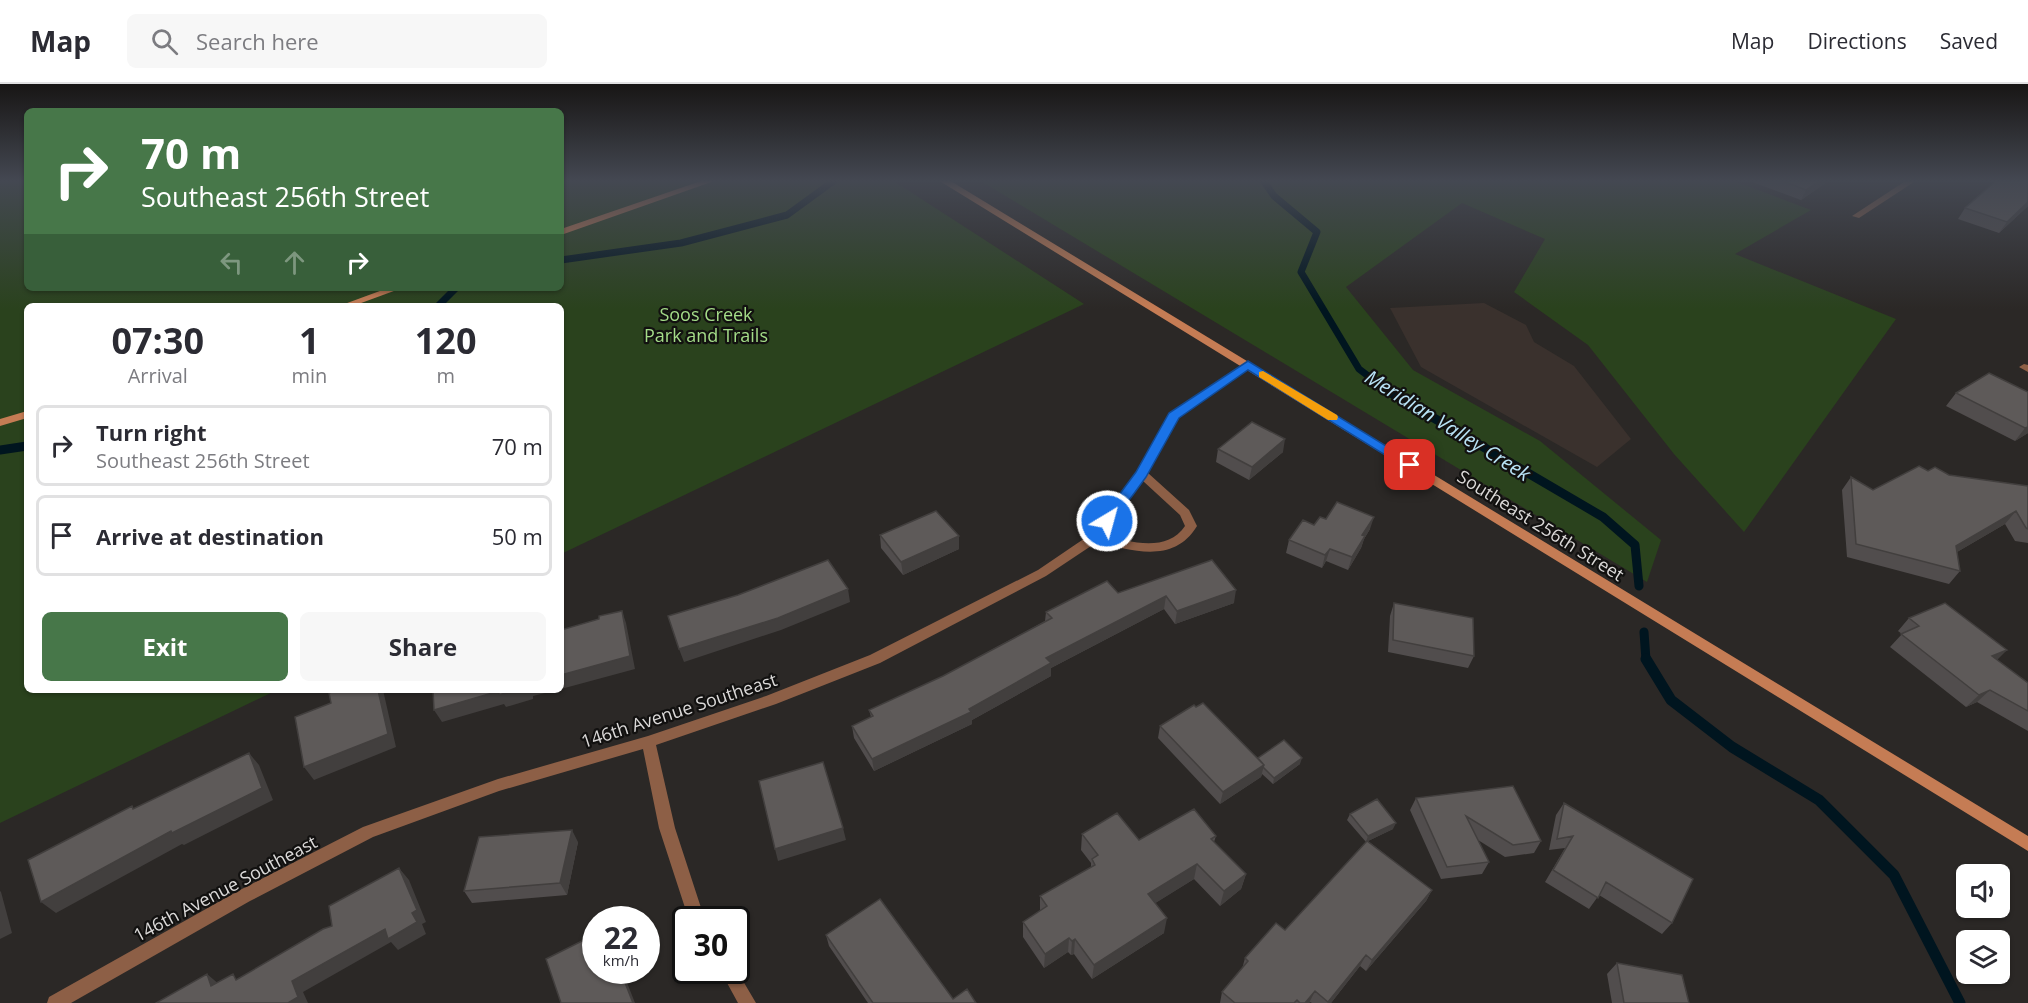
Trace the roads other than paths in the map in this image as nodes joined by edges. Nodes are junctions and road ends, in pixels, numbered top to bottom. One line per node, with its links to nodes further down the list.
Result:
1 (588, 223): 3 (main road)
2 (1013, 223): 6 (main road, Southeast 256th Street)
3 (564, 231)
4 (388, 291): 5 (main road)
5 (353, 303)
6 (1248, 365): 9 (street, 146th Avenue Southeast); 12 (main road, Southeast 256th Street)
7 (24, 415): 8 (main road)
8 (0, 423)
9 (1142, 474): 10 (street, 146th Avenue Southeast); 10 (street)
10 (1095, 537): 11 (street, 146th Avenue Southeast)
11 (648, 742): 13 (street); 15 (street, 146th Avenue Southeast)
12 (2028, 844)
13 (692, 906)
14 (736, 984): 16 (street)
15 (55, 1003)
16 (748, 1003)

